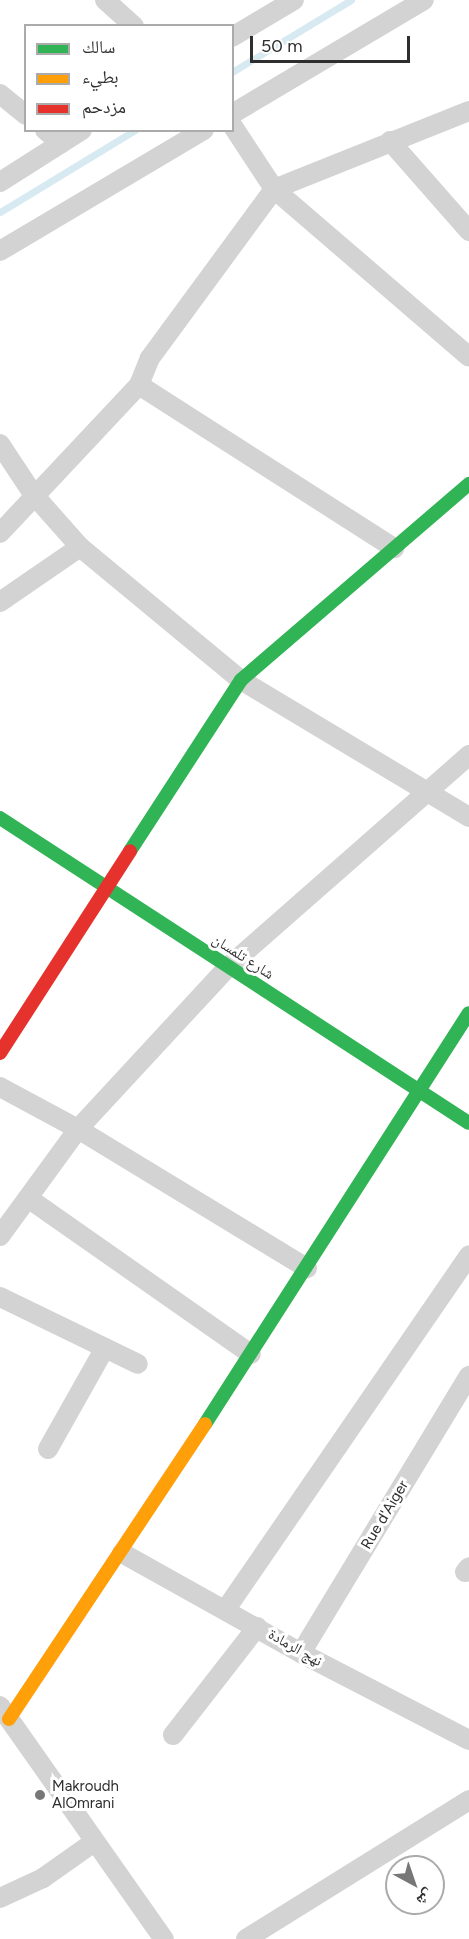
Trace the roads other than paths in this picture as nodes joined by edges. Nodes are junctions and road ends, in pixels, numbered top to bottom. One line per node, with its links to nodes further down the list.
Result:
1 (105, 0): 5 (street)
2 (126, 0): 6 (street)
3 (294, 0): 7 (street)
4 (424, 0): 11 (street)
5 (134, 24)
6 (135, 24)
7 (234, 36)
8 (0, 94): 10 (street)
9 (469, 111): 16 (street)
10 (24, 113)
11 (234, 113)
12 (234, 127): 19 (street)
13 (47, 132): 17 (street)
14 (79, 132): 17 (street)
15 (201, 132): 21 (street)
16 (390, 141): 19 (street); 20 (street)
17 (61, 143): 18 (street)
18 (0, 182)
19 (273, 189): 22 (street); 23 (street)
20 (469, 231)
21 (0, 251)
22 (469, 357)
23 (139, 385): 26 (street); 29 (street)
24 (0, 444): 26 (street)
25 (469, 484): 29 (street)
26 (33, 494): 27 (street); 28 (street)
27 (0, 533)
28 (80, 547): 30 (street); 31 (street)
29 (394, 548): 31 (street)
30 (0, 602)
31 (241, 680): 33 (street); 36 (street)
32 (469, 755): 33 (street)
33 (429, 791): 34 (street); 37 (street)
34 (469, 817)
35 (0, 819): 36 (street, شارع تلمسان)
36 (103, 889): 37 (street, شارع تلمسان); 39 (street)
37 (229, 966): 41 (street, شارع تلمسان); 43 (street)
38 (469, 1013): 41 (street)
39 (0, 1053)
40 (0, 1087): 43 (street)
41 (418, 1091): 42 (street, شارع تلمسان); 47 (street)
42 (469, 1123)
43 (78, 1129): 44 (street); 47 (street)
44 (28, 1198): 45 (street); 50 (street)
45 (0, 1236)
46 (469, 1255): 55 (street)
47 (307, 1268): 50 (street)
48 (0, 1297): 49 (street)
49 (105, 1348): 51 (street); 53 (street)
50 (252, 1354): 54 (street)
51 (138, 1364)
52 (469, 1376): 57 (street, Rue d'Aiger)
53 (48, 1449)
54 (122, 1553): 55 (street, نهج الرمادة); 58 (street)
55 (226, 1608): 56 (street, نهج الرمادة)
56 (257, 1627): 57 (street, نهج الرمادة); 59 (street)
57 (302, 1653): 60 (street, نهج الرمادة)
58 (4, 1712): 62 (street)
59 (173, 1736)
60 (469, 1740)
61 (469, 1800): 65 (street)
62 (94, 1842): 63 (street); 64 (street)
63 (0, 1898)
64 (164, 1939)
65 (246, 1939)

